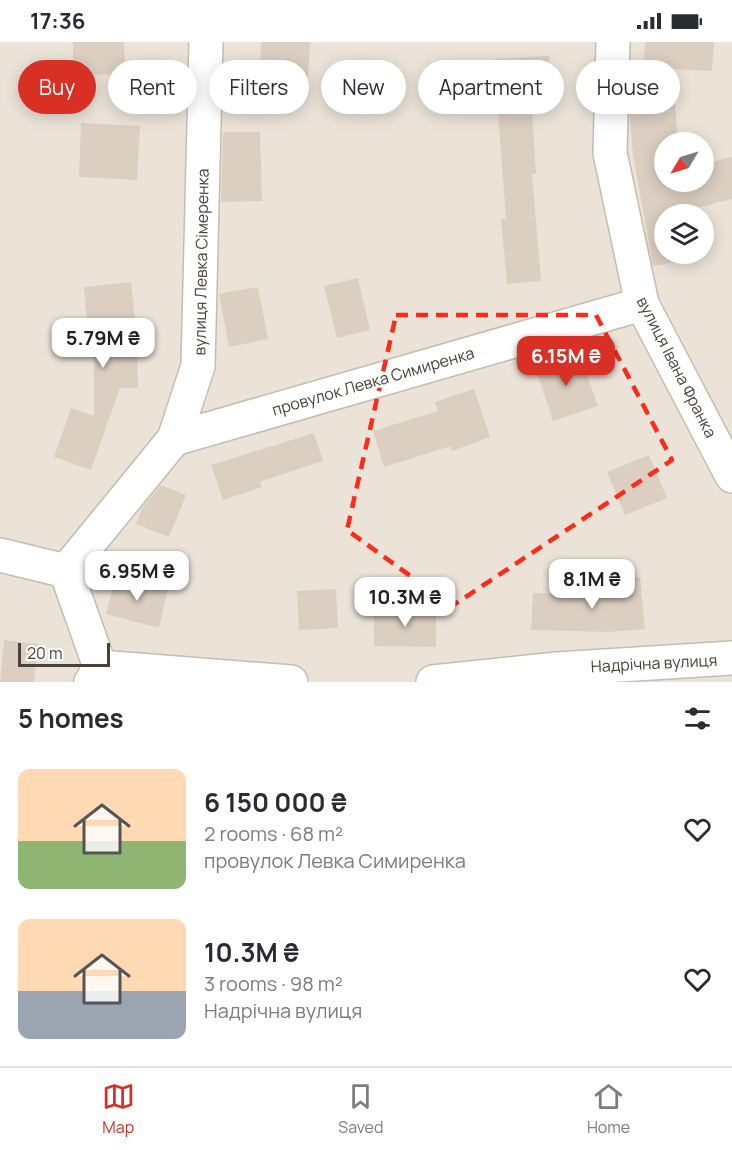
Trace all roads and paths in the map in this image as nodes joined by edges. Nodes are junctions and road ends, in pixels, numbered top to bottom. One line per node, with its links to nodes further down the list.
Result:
1 (206, 42): 4 (street, вулиця Левка Сімеренка)
2 (613, 42): 3 (street, вулиця Івана Франка)
3 (642, 304): 4 (street, провулок Левка Симиренка); 5 (street, вулиця Івана Франка)
4 (174, 439): 7 (street, вулиця Левка Сімеренка)
5 (732, 476)
6 (0, 555): 7 (street)
7 (66, 571): 9 (street)
8 (732, 658): 11 (street, Надрічна вулиця)
9 (95, 675): 10 (street)
10 (291, 682)
11 (433, 682)

